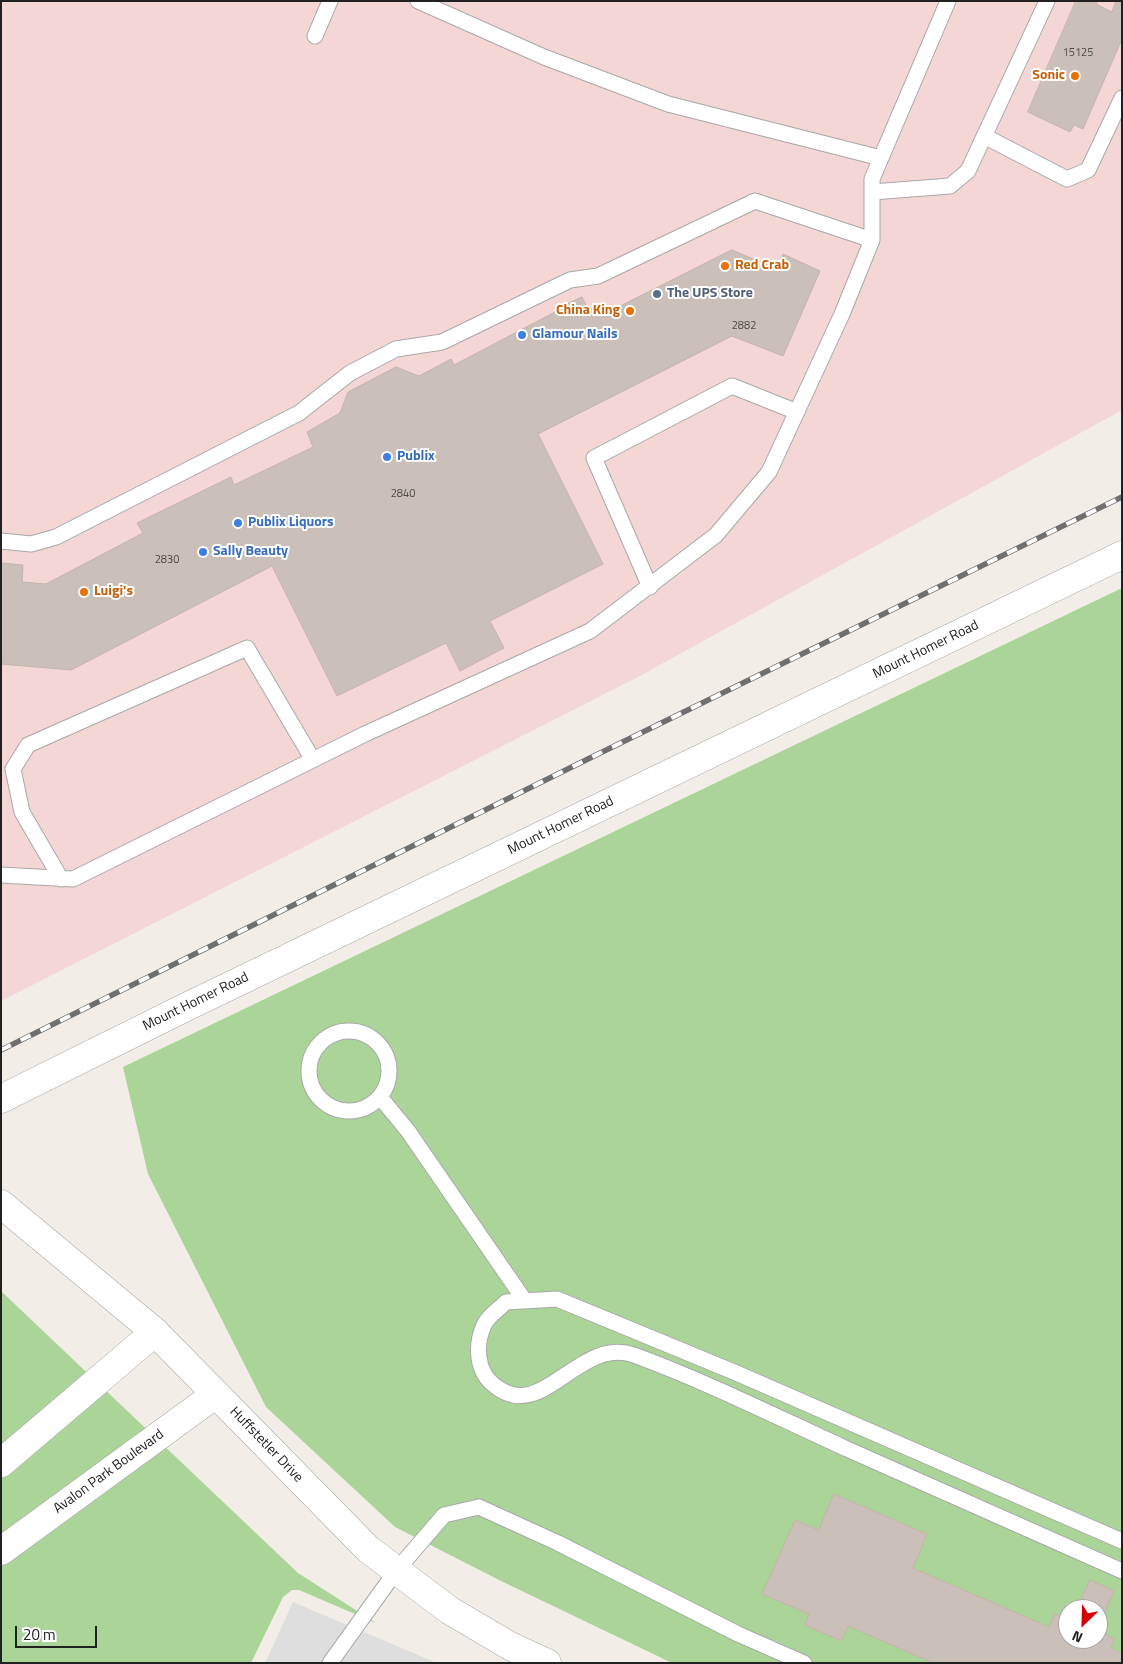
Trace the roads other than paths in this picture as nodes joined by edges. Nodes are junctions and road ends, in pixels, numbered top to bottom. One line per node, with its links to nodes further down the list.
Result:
1 (330, 1): 5 (lane)
2 (418, 1): 8 (lane)
3 (948, 1): 8 (lane)
4 (1047, 1): 7 (lane)
5 (315, 36)
6 (1122, 98): 7 (lane)
7 (984, 136): 9 (lane)
8 (881, 158): 9 (lane)
9 (872, 192): 10 (lane)
10 (872, 240): 11 (lane); 12 (lane)
11 (797, 412): 14 (lane); 14 (lane)
12 (1, 541)
13 (1122, 555): 19 (street, Mount Homer Road)
14 (650, 587): 15 (lane)
15 (313, 760): 17 (lane); 17 (lane)
16 (1, 875): 17 (lane)
17 (61, 878)
18 (380, 1097): 18 (lane); 21 (lane)
19 (1, 1099)
20 (1, 1204): 22 (street, Huffstetler Drive)
21 (526, 1301): 25 (lane); 28 (lane)
22 (155, 1332): 23 (street, Huffstetler Drive); 24 (street)
23 (216, 1394): 26 (street, Avalon Park Boulevard); 27 (street, Huffstetler Drive)
24 (1, 1463)
25 (1122, 1541)
26 (1, 1551)
27 (396, 1571): 29 (lane); 30 (street, Huffstetler Drive); 31 (lane)
28 (1122, 1571)
29 (330, 1663)
30 (547, 1663)
31 (804, 1663)

